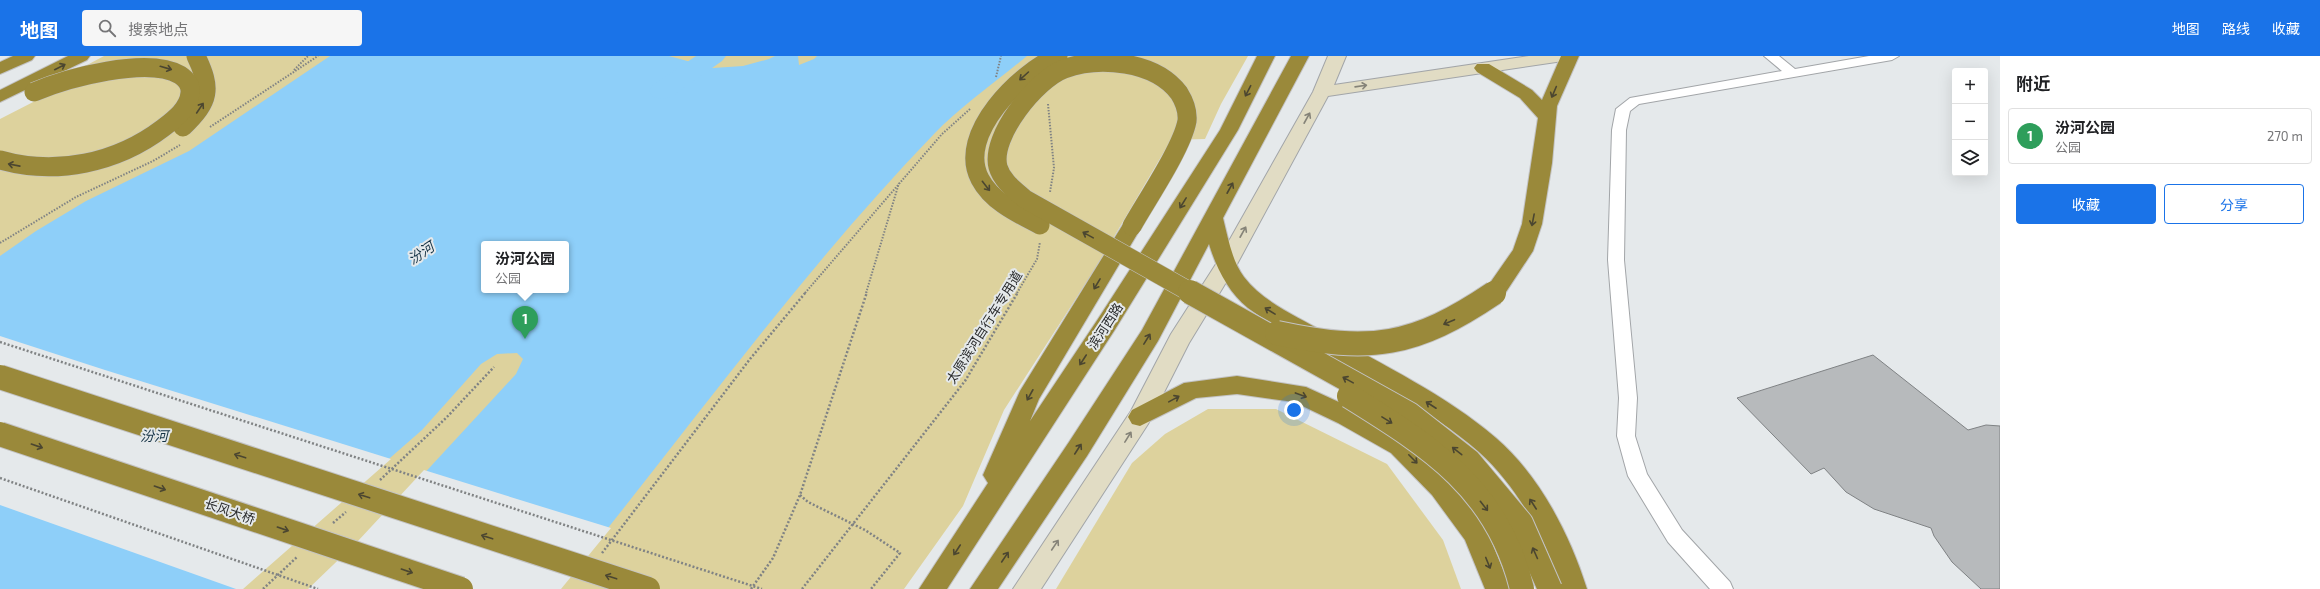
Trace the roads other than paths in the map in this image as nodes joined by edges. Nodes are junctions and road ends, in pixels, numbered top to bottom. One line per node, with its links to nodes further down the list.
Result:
1 (26, 56): 14 (highway)
2 (52, 56): 16 (highway)
3 (81, 56): 18 (highway, one-way to 3)
4 (196, 56): 22 (highway, one-way to 4, bridge)
5 (1058, 56): 36 (highway, one-way to 36, bridge)
6 (1266, 56): 29 (highway, 滨河西路, one-way to 29)
7 (1300, 56): 23 (highway, one-way to 7)
8 (1337, 56): 17 (street)
9 (1563, 56): 13 (street)
10 (1570, 56): 20 (highway, one-way to 20)
11 (1771, 56): 15 (street)
12 (1892, 56): 15 (street)
13 (1484, 68): 17 (street, one-way to 13); 20 (highway)
14 (0, 69)
15 (1792, 73): 39 (street)
16 (0, 82)
17 (1322, 92): 24 (street, one-way to 17)
18 (0, 97)
19 (0, 109): 21 (highway, one-way to 21, bridge)
20 (1547, 117): 25 (highway, one-way to 25, bridge)
21 (0, 160)
22 (0, 175)
23 (1213, 218): 24 (highway); 33 (highway, one-way to 23)
24 (1226, 266): 27 (street); 38 (highway, one-way to 24)
25 (1252, 327): 29 (highway, one-way to 29, bridge); 37 (highway, one-way to 25, bridge)
26 (0, 378): 31 (highway, one-way to 26, bridge)
27 (1140, 418): 34 (street, one-way to 27); 35 (highway, one-way to 35)
28 (0, 434): 30 (highway, 长风大桥, one-way to 30, bridge)
29 (972, 528): 32 (highway, 滨河西路, one-way to 32)
30 (461, 589)
31 (648, 589)
32 (932, 589)
33 (983, 589)
34 (1026, 589)
35 (1498, 589)
36 (1522, 589)
37 (1550, 589)
38 (1574, 589)
39 (1723, 589)

